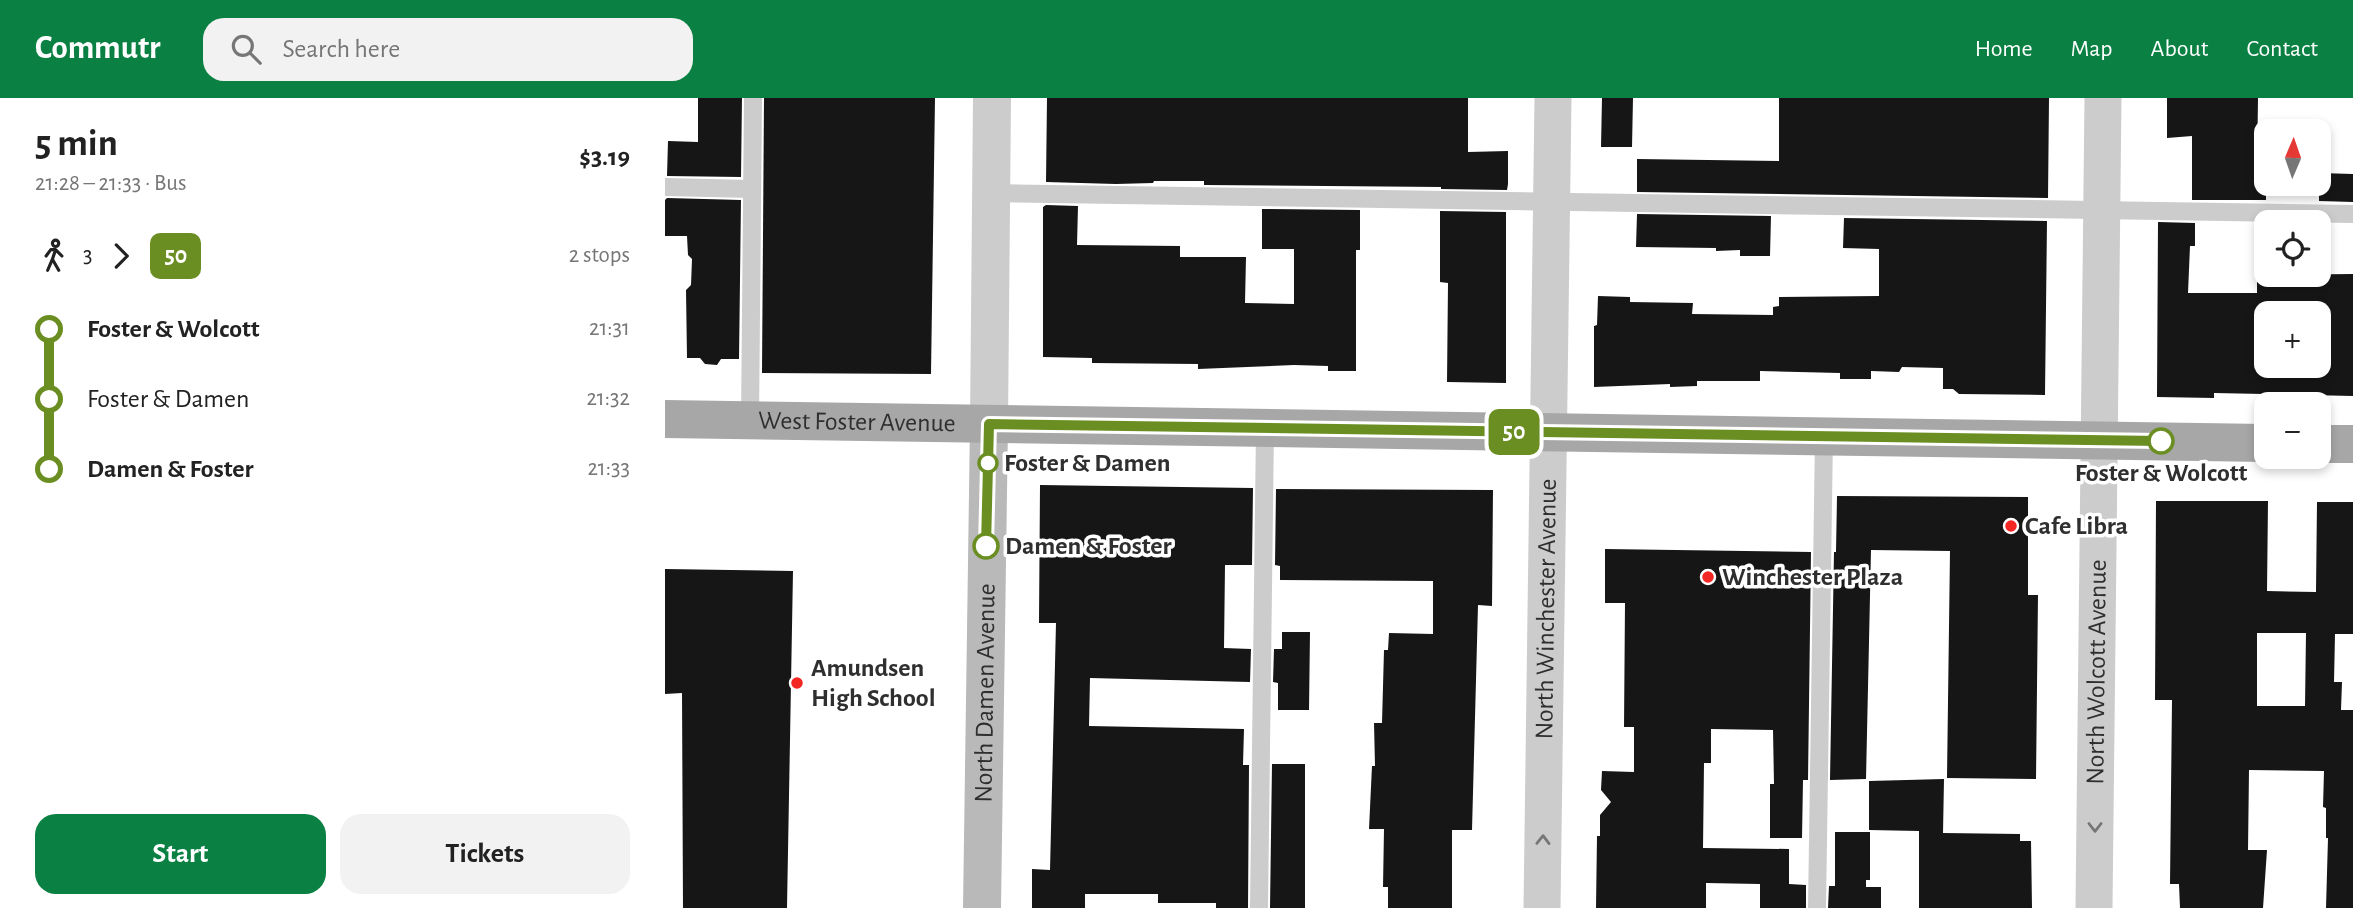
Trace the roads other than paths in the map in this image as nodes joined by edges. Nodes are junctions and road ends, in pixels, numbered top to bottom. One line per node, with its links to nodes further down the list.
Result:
1 (753, 98): 6 (lane)
2 (992, 98): 7 (street, North Damen Avenue)
3 (1553, 98): 8 (street, North Winchester Avenue)
4 (2103, 98): 9 (street, North Wolcott Avenue)
5 (665, 187): 6 (lane)
6 (752, 188): 12 (lane)
7 (991, 193): 8 (lane); 13 (street, North Damen Avenue)
8 (1552, 200): 9 (lane); 15 (street, North Winchester Avenue)
9 (2101, 210): 10 (lane); 17 (street, North Wolcott Avenue)
10 (2353, 214)
11 (665, 419): 12 (main road, West Foster Avenue)
12 (750, 421): 13 (main road, West Foster Avenue)
13 (989, 424): 14 (main road, West Foster Avenue); 21 (main road, North Damen Avenue)
14 (1265, 428): 15 (main road, West Foster Avenue); 22 (lane)
15 (1549, 432): 16 (main road, West Foster Avenue); 23 (street, North Winchester Avenue, one-way to 15)
16 (1823, 436): 17 (main road, West Foster Avenue); 24 (lane)
17 (2098, 440): 18 (main road, West Foster Avenue); 25 (street, North Wolcott Avenue, one-way to 25)
18 (2254, 443)
19 (2331, 444): 20 (main road)
20 (2353, 444)
21 (982, 908)
22 (1259, 908)
23 (1542, 908)
24 (1817, 908)
25 (2094, 908)

